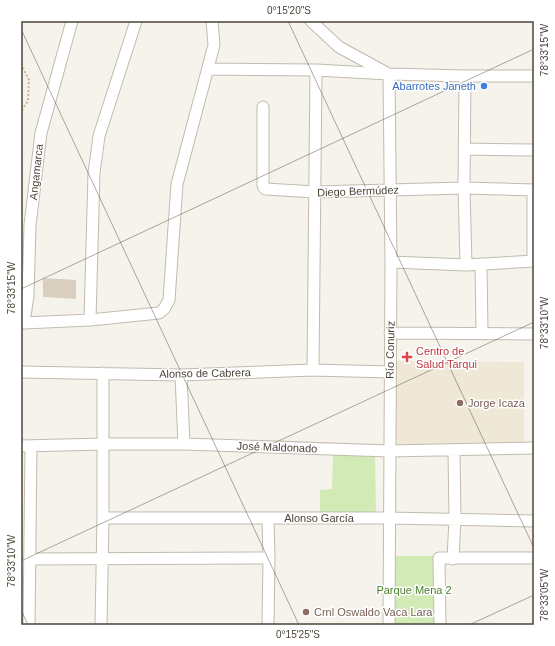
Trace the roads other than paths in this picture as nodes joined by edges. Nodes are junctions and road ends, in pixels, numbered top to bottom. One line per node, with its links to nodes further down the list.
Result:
1 (72, 21): 22 (street, Angamarca)
2 (136, 21): 21 (street)
3 (212, 21): 5 (street)
4 (311, 21): 7 (street)
5 (208, 69): 6 (street); 21 (street)
6 (316, 70): 7 (street); 16 (street)
7 (389, 74): 8 (street); 14 (street, Río Conuriz)
8 (465, 76): 9 (street); 11 (street)
9 (534, 76)
10 (263, 107): 16 (street, Diego Bermúdez)
11 (464, 149): 12 (street); 13 (street)
12 (534, 150)
13 (464, 188): 14 (street, Diego Bermúdez); 15 (street, Diego Bermúdez); 20 (street)
14 (390, 190): 16 (street, Diego Bermúdez); 18 (street, Río Conuriz)
15 (533, 190): 17 (street)
16 (315, 192): 26 (street)
17 (533, 261): 19 (street)
18 (391, 262): 20 (street); 23 (street, Río Conuriz)
19 (481, 264): 20 (street); 24 (street)
20 (466, 265)
21 (90, 320): 22 (street)
22 (22, 323)
23 (390, 332): 24 (street); 29 (street, Río Conuriz)
24 (482, 333): 25 (street)
25 (534, 334)
26 (313, 370): 29 (street, Alonso de Cabrera); 30 (street, Alonso de Cabrera)
27 (21, 372): 28 (street, Alonso de Cabrera)
28 (103, 372): 30 (street, Alonso de Cabrera); 31 (street)
29 (389, 372): 36 (street, Río Conuriz)
30 (182, 375): 32 (street)
31 (103, 444): 32 (street, José Maldonado); 33 (street, José Maldonado); 38 (street)
32 (184, 444): 36 (street, José Maldonado)
33 (26, 446): 37 (street)
34 (534, 448): 35 (street, José Maldonado)
35 (454, 450): 36 (street, José Maldonado); 41 (street)
36 (390, 451): 40 (street, Río Conuriz)
37 (25, 516): 46 (street)
38 (103, 518): 39 (street, Alonso García); 43 (street)
39 (268, 518): 40 (street, Alonso García); 44 (street)
40 (390, 518): 41 (street, Alonso García); 51 (street, Río Conuriz)
41 (455, 519): 42 (street, Alonso García); 47 (street)
42 (534, 521)
43 (102, 558): 44 (street); 46 (street); 49 (street)
44 (269, 558): 50 (street)
45 (534, 558): 47 (street)
46 (29, 559): 48 (street)
47 (453, 559): 52 (street)
48 (29, 625)
49 (101, 625)
50 (268, 625)
51 (389, 625)
52 (440, 625)

